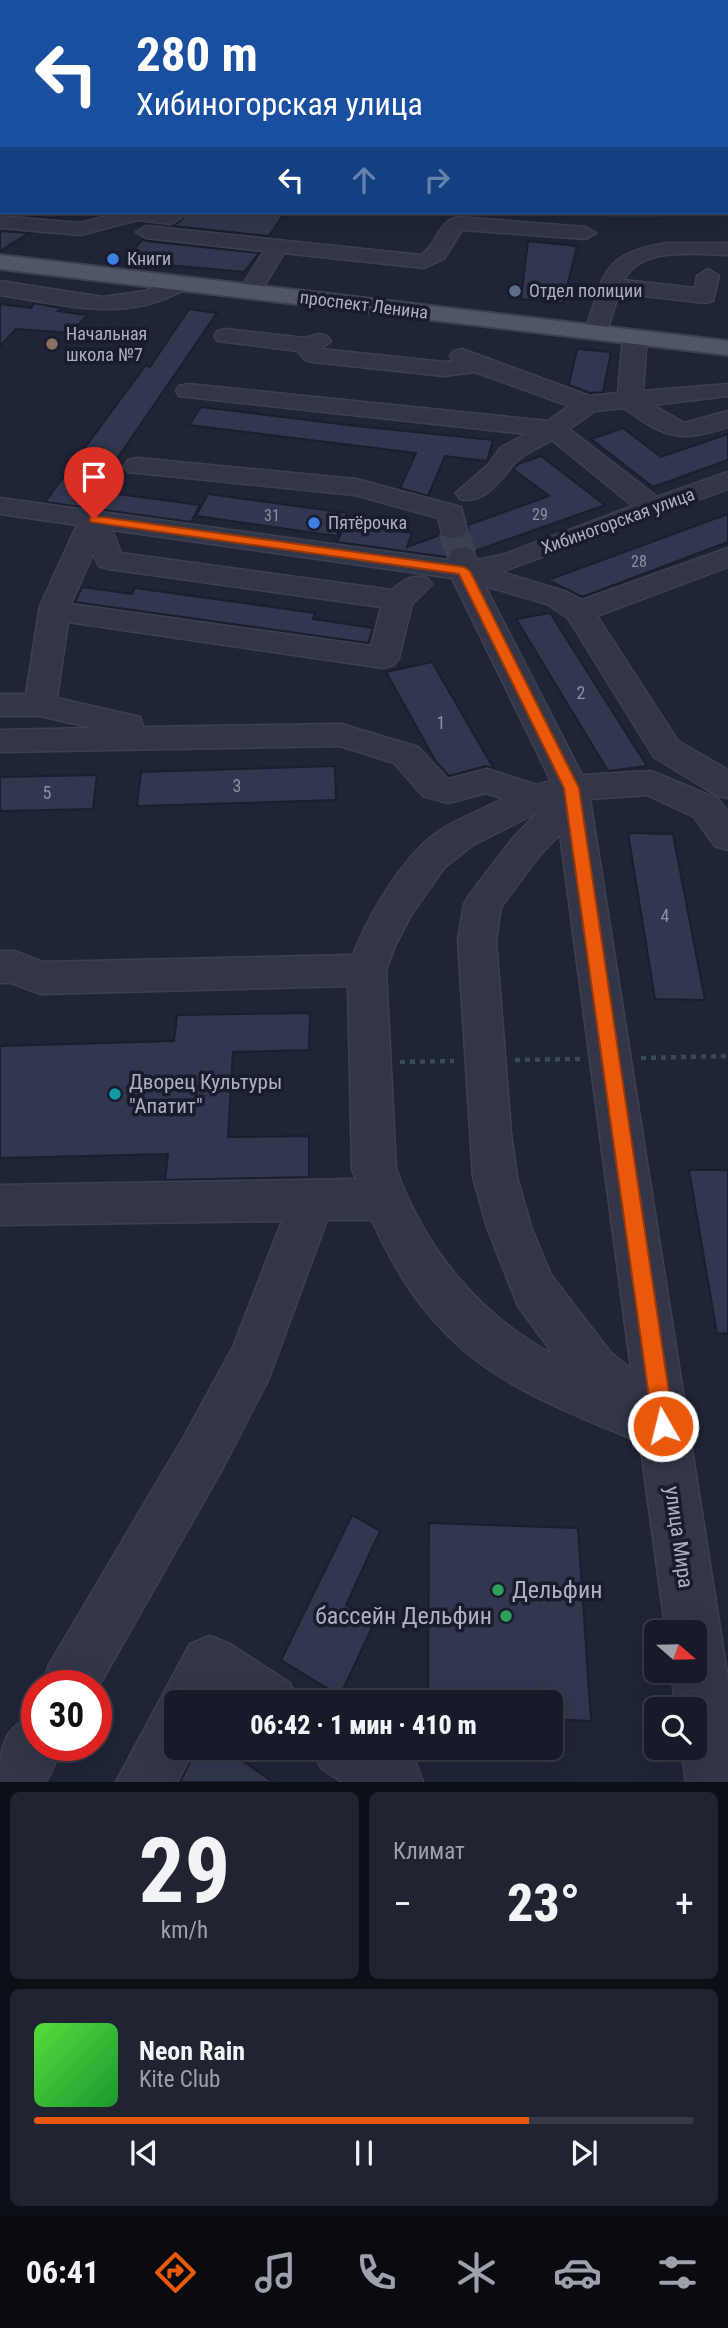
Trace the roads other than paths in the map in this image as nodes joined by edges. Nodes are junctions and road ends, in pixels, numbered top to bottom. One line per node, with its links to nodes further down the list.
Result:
1 (0, 222): 4 (street)
2 (146, 232): 5 (street)
3 (586, 233): 5 (street)
4 (374, 240)
5 (278, 246): 12 (street)
6 (728, 249): 10 (street)
7 (0, 262): 9 (main road, проспект Ленина)
8 (708, 276): 10 (street)
9 (181, 284): 11 (street); 12 (main road, проспект Ленина)
10 (612, 286): 15 (street)
11 (0, 289)
12 (250, 291): 13 (main road, проспект Ленина)
13 (331, 301): 14 (main road, проспект Ленина); 18 (street)
14 (468, 317): 15 (main road, проспект Ленина); 20 (street)
15 (597, 332): 17 (main road, проспект Ленина)
16 (226, 336): 18 (street)
17 (635, 337): 19 (main road, проспект Ленина); 23 (street)
18 (315, 340): 20 (street)
19 (728, 348)
20 (467, 357): 24 (street)
21 (723, 390): 23 (street)
22 (188, 391): 26 (street)
23 (630, 400): 24 (street); 25 (street)
24 (587, 404): 26 (street)
25 (728, 419)
26 (553, 429): 29 (street); 31 (street)
27 (137, 466): 34 (street, улица Мира)
28 (726, 483): 31 (street, Хибиногорская улица)
29 (470, 493)
30 (0, 506): 32 (street)
31 (653, 508): 34 (street, Хибиногорская улица)
32 (94, 519): 34 (street); 35 (street); 36 (street)
33 (728, 557): 37 (lane)
34 (458, 563): 35 (street); 37 (street); 43 (street, улица Мира)
35 (398, 600): 36 (street)
36 (55, 611): 39 (street)
37 (579, 612): 42 (lane)
38 (0, 705): 39 (street)
39 (40, 705): 40 (street)
40 (181, 737): 41 (street); 43 (street)
41 (0, 741)
42 (728, 786)
43 (554, 793): 44 (street); 46 (street); 50 (street, улица Мира); 50 (street)
44 (728, 837)
45 (0, 967): 46 (street)
46 (367, 970): 47 (street)
47 (383, 1199): 48 (street); 50 (street)
48 (312, 1200): 49 (street); 52 (street)
49 (0, 1205)
50 (663, 1426): 51 (street, улица Мира)
51 (691, 1620)
52 (78, 1670)
53 (701, 1684): 62 (street)
54 (196, 1690): 55 (street)
55 (250, 1690)
56 (164, 1748): 60 (street)
57 (360, 1760): 61 (street)
58 (26, 1761): 59 (street)
59 (13, 1782)
60 (145, 1782)
61 (394, 1782)
62 (715, 1782)

